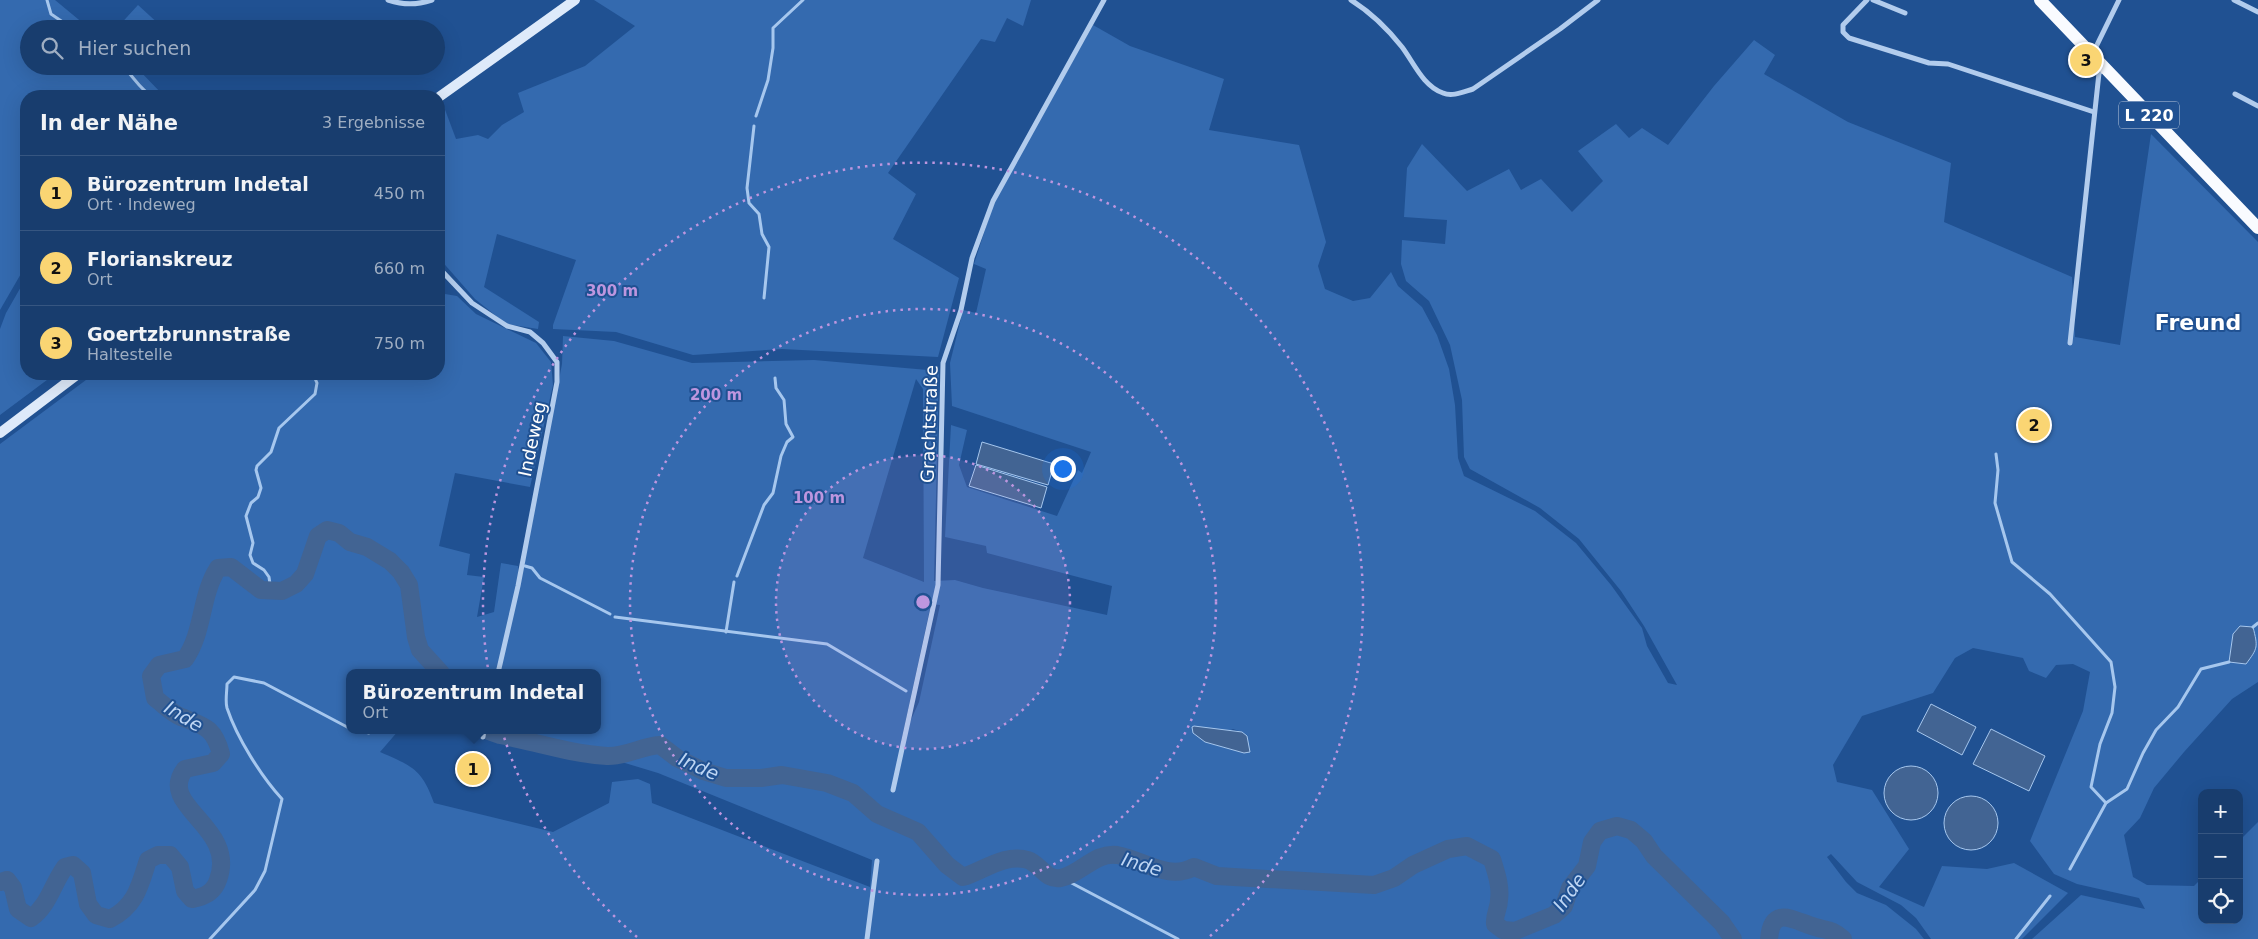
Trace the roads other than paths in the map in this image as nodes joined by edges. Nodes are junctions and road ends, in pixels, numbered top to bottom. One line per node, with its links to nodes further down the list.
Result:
1 (388, 0): 2 (street)
2 (432, 0)
3 (575, 0): 16 (main road)
4 (1104, 0): 28 (street, Grachtstraße)
5 (1351, 0): 6 (street)
6 (1598, 0)
7 (1867, 0): 19 (street)
8 (1873, 0): 13 (street)
9 (2040, 0): 14 (main road, L 220)
10 (2119, 0): 14 (street)
11 (2234, 0): 12 (street)
12 (2258, 12)
13 (1905, 13)
14 (2092, 55): 15 (main road, L 220)
15 (2104, 68): 19 (street); 20 (main road, L 220)
16 (445, 94)
17 (2234, 94): 18 (street)
18 (2258, 106)
19 (2094, 112): 22 (street)
20 (2258, 228)
21 (445, 274): 25 (street, Indeweg)
22 (2070, 343)
23 (70, 380): 24 (main road)
24 (0, 433)
25 (499, 669)
26 (483, 734): 27 (street)
27 (483, 737)
28 (893, 790)
29 (877, 861): 30 (street)
30 (867, 939)

